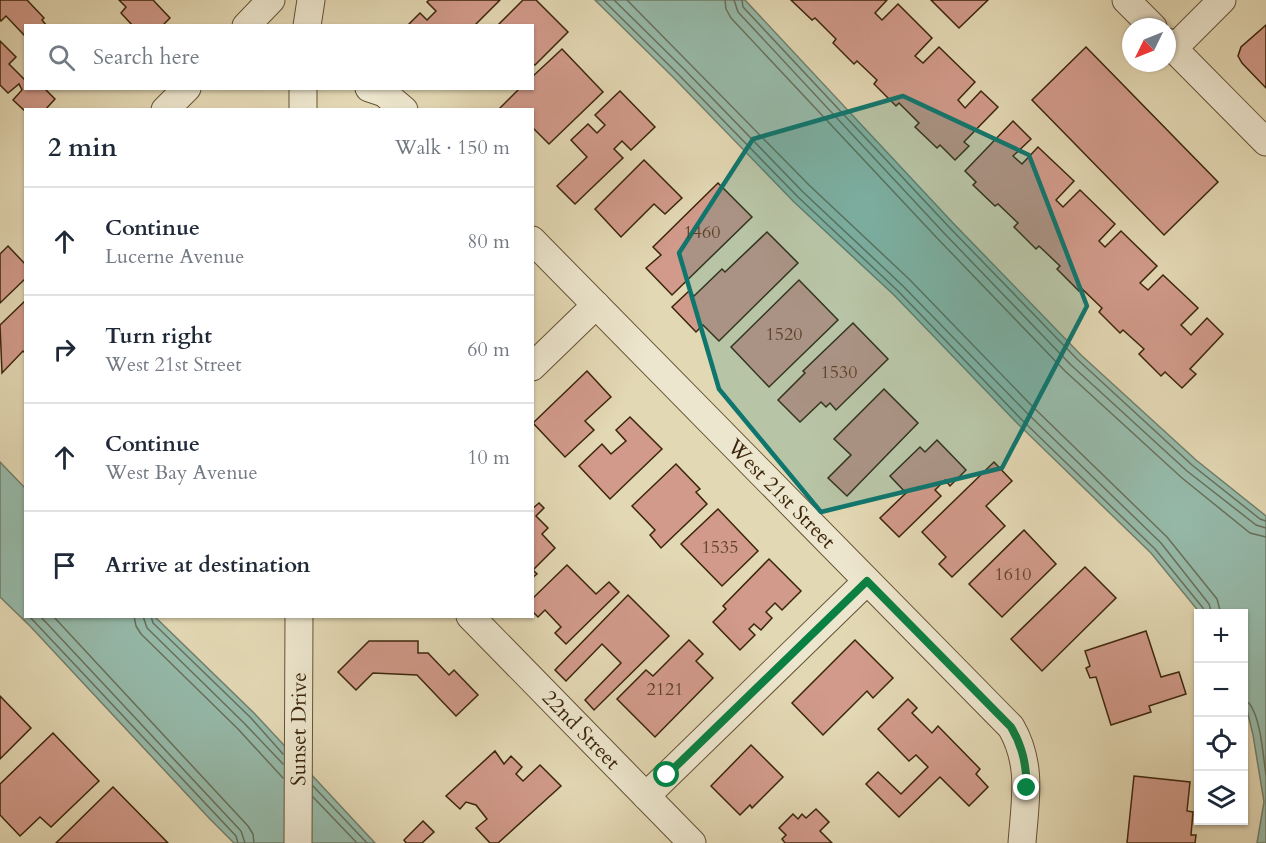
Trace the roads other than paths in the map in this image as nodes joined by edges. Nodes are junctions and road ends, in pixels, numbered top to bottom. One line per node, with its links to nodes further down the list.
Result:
1 (271, 0): 6 (street)
2 (311, 0): 7 (street)
3 (1126, 0): 5 (street)
4 (1222, 0): 8 (street)
5 (1144, 18)
6 (248, 24)
7 (307, 24)
8 (1176, 40)
9 (1176, 51): 16 (street)
10 (185, 90): 13 (street)
11 (303, 90): 14 (street)
12 (375, 90): 15 (street)
13 (167, 108)
14 (303, 108)
15 (402, 108)
16 (1266, 142)
17 (534, 242): 18 (street, West 21st Street)
18 (596, 305): 19 (street); 20 (street, West 21st Street)
19 (534, 365)
20 (867, 581): 23 (street); 26 (street, West 21st Street)
21 (299, 618): 24 (street, Sunset Drive)
22 (472, 618): 23 (street, 22nd Street)
23 (646, 796): 25 (street, 22nd Street)
24 (298, 843)
25 (692, 843)
26 (1022, 843)

